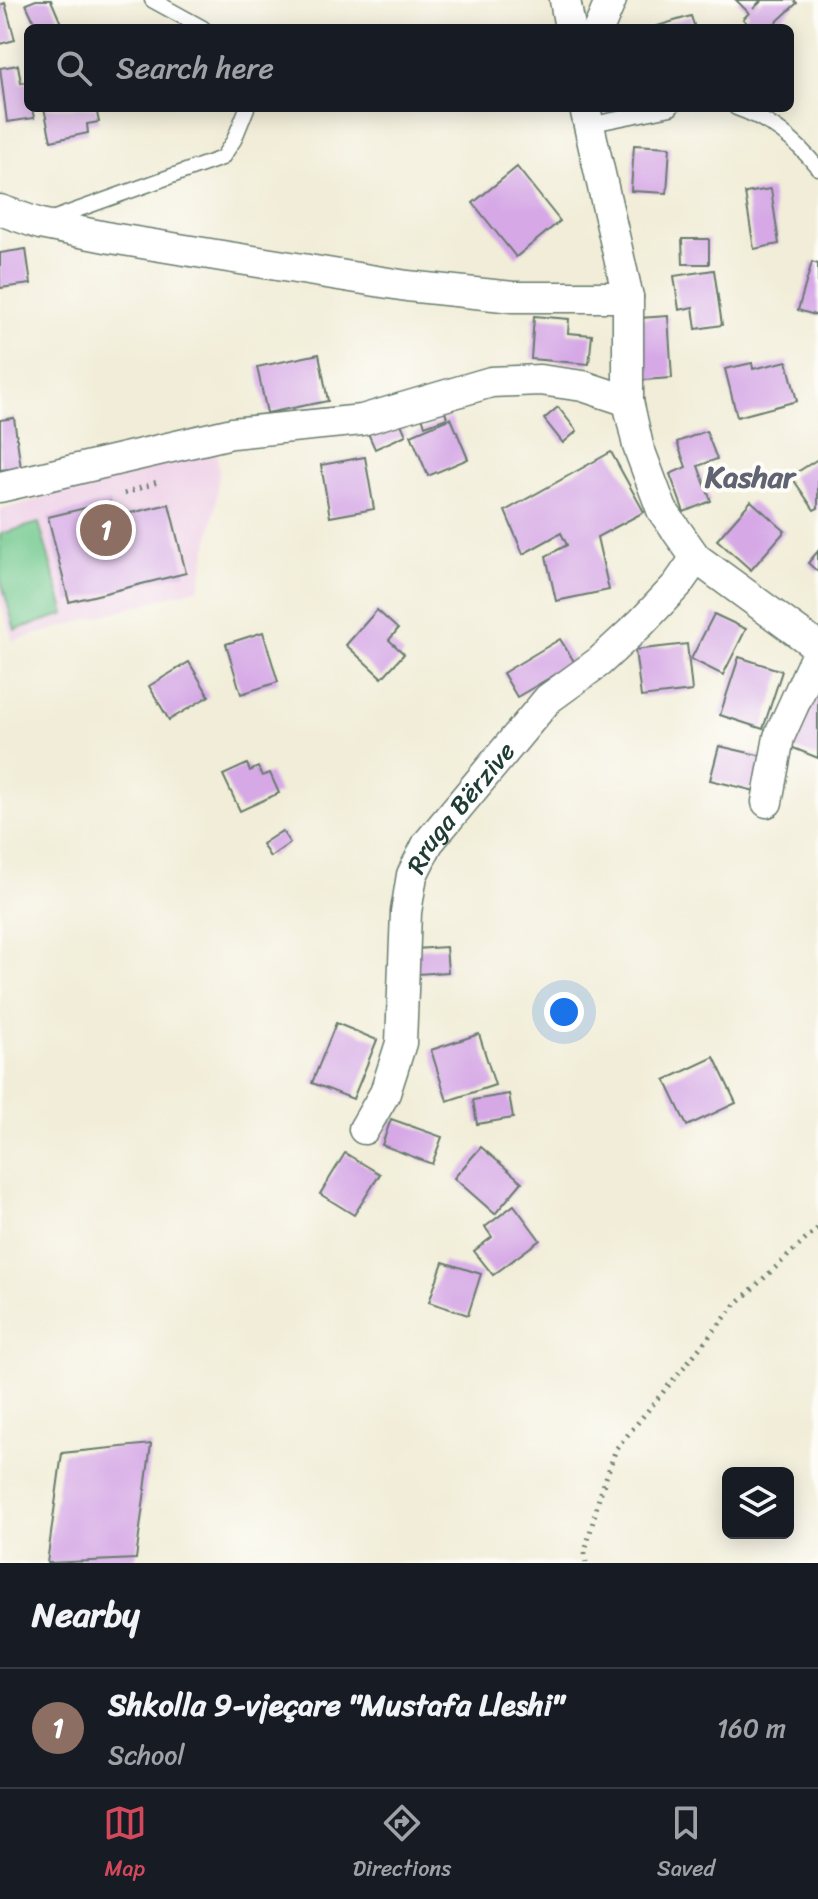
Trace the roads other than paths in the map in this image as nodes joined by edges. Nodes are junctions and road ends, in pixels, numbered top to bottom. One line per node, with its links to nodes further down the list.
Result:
1 (565, 0): 5 (street)
2 (611, 0): 6 (street)
3 (155, 1): 4 (lane)
4 (196, 24)
5 (569, 24)
6 (601, 24)
7 (245, 112): 13 (lane)
8 (633, 112): 10 (lane)
9 (748, 112): 11 (lane)
10 (586, 117): 14 (street)
11 (818, 168)
12 (0, 210): 13 (street)
13 (40, 224): 14 (street)
14 (628, 297): 15 (street)
15 (628, 401): 16 (street); 17 (street)
16 (0, 487)
17 (696, 558): 18 (street); 20 (street, Rruga Bërzive)
18 (818, 649): 19 (street)
19 (767, 802)
20 (364, 1129)

